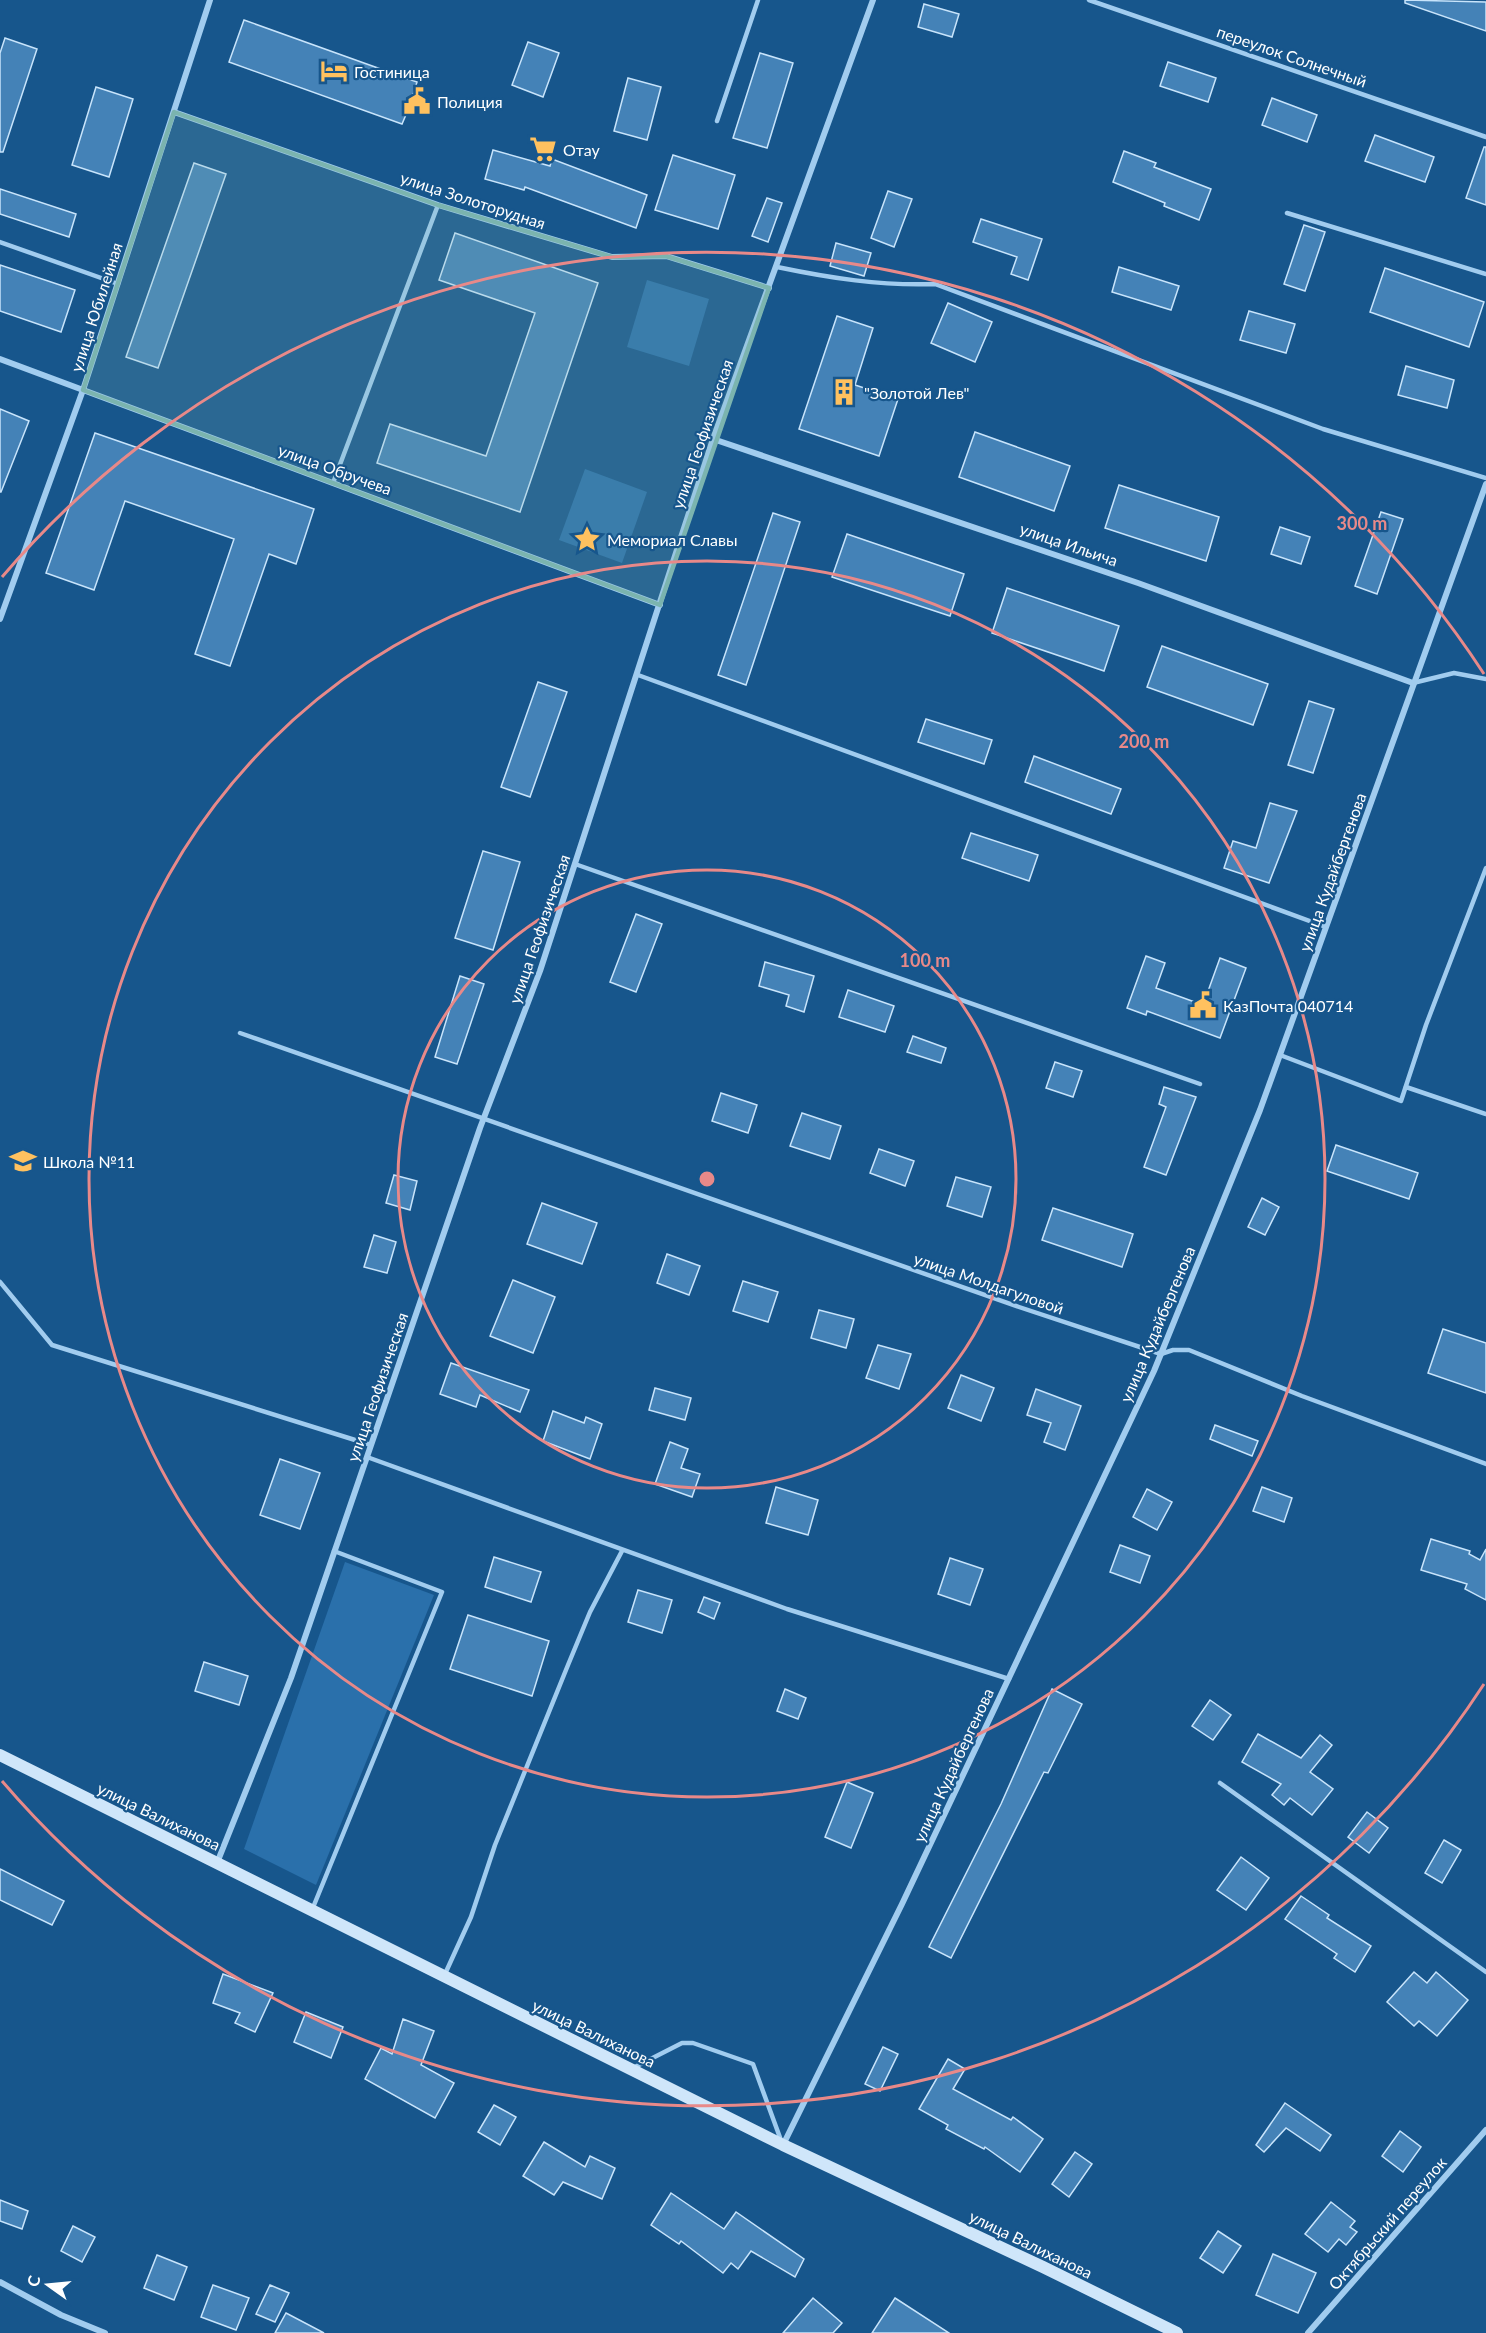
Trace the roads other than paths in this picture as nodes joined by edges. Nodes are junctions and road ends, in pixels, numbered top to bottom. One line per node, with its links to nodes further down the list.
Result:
1 (210, 0): 5 (street, улица Юбилейная)
2 (758, 0): 6 (lane)
3 (873, 0): 11 (street, улица Геофизическая)
4 (1089, 0): 7 (lane, переулок Солнечный)
5 (174, 112): 8 (street, улица Золоторудная); 13 (street, улица Юбилейная)
6 (717, 121)
7 (1486, 137)
8 (438, 205): 14 (street, улица Золоторудная); 19 (lane)
9 (1287, 213): 12 (lane)
10 (0, 242): 13 (lane)
11 (777, 267): 14 (street, улица Геофизическая); 18 (lane)
12 (1486, 274)
13 (118, 284): 16 (street, улица Юбилейная)
14 (769, 288): 17 (street, улица Геофизическая)
15 (0, 360): 16 (street, улица Обручева)
16 (83, 390): 19 (street, улица Обручева); 22 (street, улица Юбилейная)
17 (713, 439): 21 (street, улица Геофизическая); 25 (street, улица Ильича)
18 (1486, 478)
19 (333, 483): 21 (street, улица Обручева)
20 (1486, 484): 25 (street, улица Кудайбергенова)
21 (660, 605): 23 (street, улица Геофизическая)
22 (0, 619)
23 (638, 675): 26 (street, улица Геофизическая); 29 (lane)
24 (1486, 679): 25 (lane)
25 (1413, 683): 29 (street, улица Кудайбергенова)
26 (575, 864): 32 (lane); 35 (street, улица Геофизическая)
27 (1486, 868): 28 (lane)
28 (1483, 885): 33 (lane)
29 (1326, 927): 31 (street, улица Кудайбергенова)
30 (240, 1033): 35 (lane, улица Молдагуловой)
31 (1280, 1055): 33 (lane); 37 (street, улица Кудайбергенова)
32 (1200, 1084)
33 (1406, 1087): 34 (lane)
34 (1486, 1114)
35 (483, 1120): 37 (lane, улица Молдагуловой); 38 (street, улица Геофизическая)
36 (0, 1282): 38 (lane)
37 (1161, 1354): 40 (lane, улица Молдагуловой); 43 (street, улица Кудайбергенова)
38 (371, 1445): 39 (street, улица Геофизическая)
39 (367, 1457): 41 (street, улица Геофизическая); 42 (lane)
40 (1486, 1464)
41 (334, 1551): 46 (street, улица Геофизическая); 47 (lane)
42 (622, 1551): 43 (lane); 49 (lane)
43 (1009, 1679): 52 (street, улица Кудайбергенова)
44 (0, 1755): 46 (main road, улица Валиханова)
45 (1220, 1783): 48 (lane)
46 (217, 1863): 47 (main road, улица Валиханова)
47 (312, 1911): 49 (main road, улица Валиханова)
48 (1486, 1972)
49 (444, 1977): 50 (main road, улица Валиханова)
50 (630, 2069): 52 (main road, улица Валиханова); 52 (lane)
51 (1486, 2130): 56 (street, Октябрьский переулок)
52 (783, 2145): 55 (main road, улица Валиханова)
53 (0, 2282): 54 (street)
54 (105, 2333)
55 (1177, 2333)
56 (1308, 2333)

